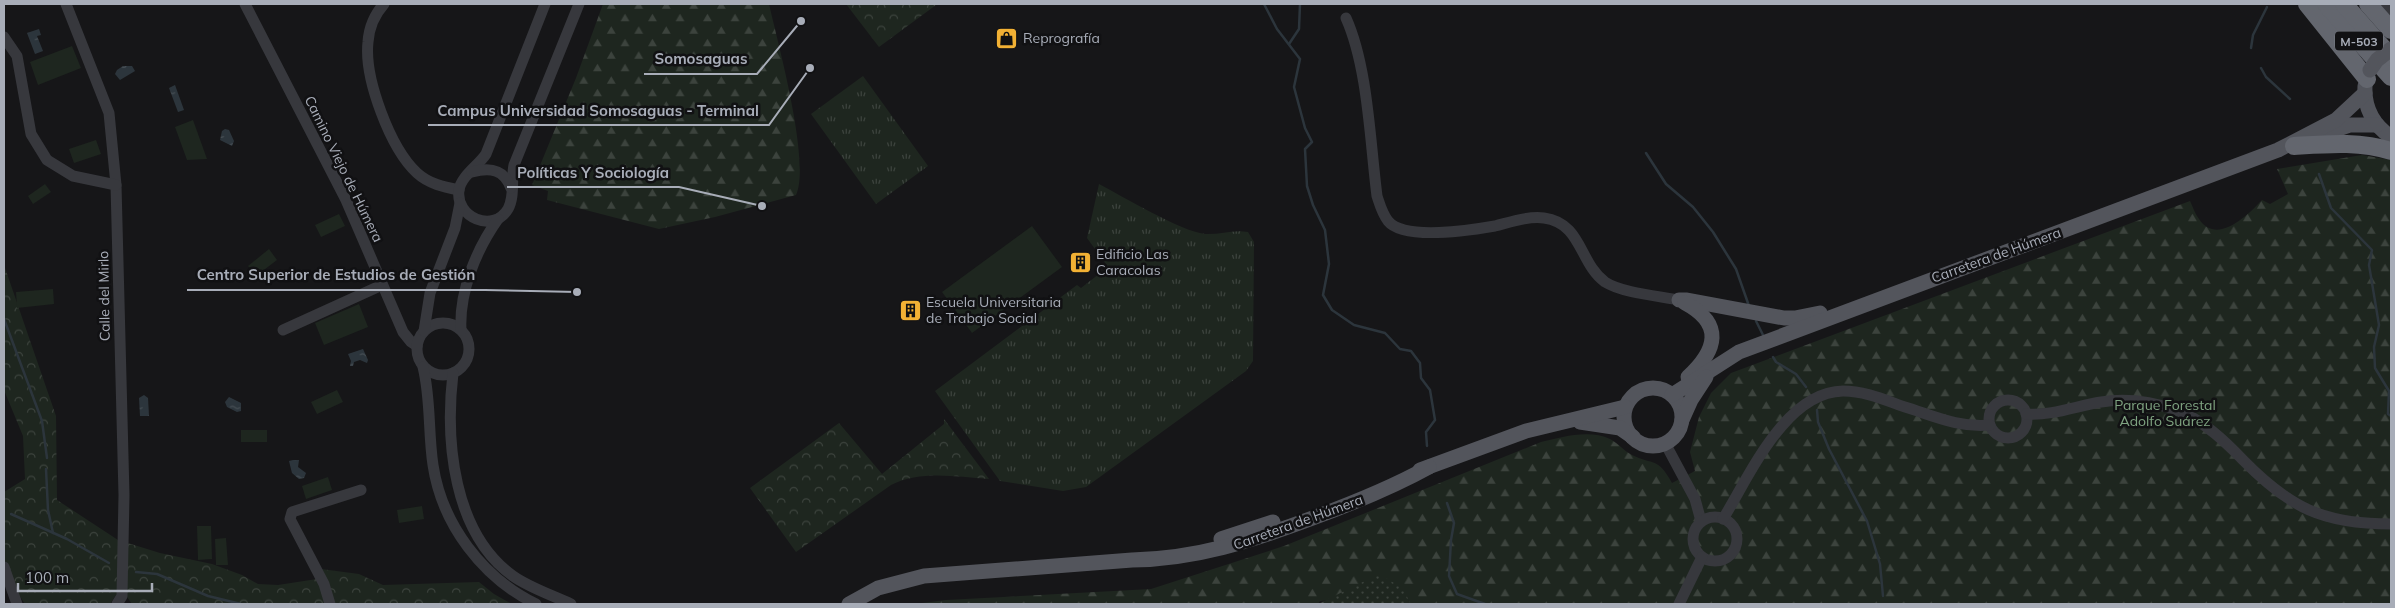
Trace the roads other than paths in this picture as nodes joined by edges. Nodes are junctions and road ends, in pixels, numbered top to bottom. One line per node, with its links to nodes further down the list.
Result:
1 (66, 4): 24 (street, Calle del Mirlo)
2 (245, 4): 29 (street, Camino Viejo de Húmera)
3 (384, 4): 25 (street)
4 (545, 4): 23 (street)
5 (579, 4): 26 (street)
6 (2307, 4): 18 (highway, M-503)
7 (2326, 4): 17 (highway, M-503)
8 (2344, 4): 16 (highway, M-503)
9 (2368, 4): 13 (highway, M-503)
10 (2383, 4): 11 (street)
11 (2391, 11)
12 (1346, 18): 30 (street)
13 (2391, 30)
14 (4, 37): 24 (street)
15 (2391, 49): 18 (main road, Carretera de Húmera, bridge)
16 (2391, 57)
17 (2391, 77)
18 (2367, 81): 19 (main road); 21 (main road, Carretera de Húmera)
19 (2377, 125): 20 (main road); 21 (main road, Carretera de Húmera)
20 (2391, 137)
21 (2286, 148): 22 (highway); 31 (main road, Carretera de Húmera)
22 (2391, 151)
23 (471, 172): 25 (street); 26 (street)
24 (116, 185): 53 (street, Calle del Mirlo)
25 (459, 190): 27 (street)
26 (512, 190): 28 (street)
27 (460, 203): 28 (street); 34 (street)
28 (498, 219): 33 (street)
29 (382, 285): 32 (street); 35 (street, Camino Viejo de Húmera)
30 (1679, 300): 31 (main road); 39 (main road)
31 (1865, 304): 36 (main road, Carretera de Húmera)
32 (283, 330)
33 (461, 330): 34 (street); 38 (street)
34 (424, 331): 35 (street)
35 (417, 346): 37 (street)
36 (1716, 366): 39 (main road, Carretera de Húmera); 43 (main road, Carretera de Húmera)
37 (423, 367): 38 (street); 56 (street)
38 (453, 373): 57 (street)
39 (1670, 394): 40 (main road); 43 (main road)
40 (1625, 407): 42 (main road, Carretera de Húmera); 45 (main road)
41 (2026, 414): 44 (street); 44 (street); 50 (street)
42 (1568, 421): 45 (main road, Carretera de Húmera); 58 (main road, Carretera de Húmera)
43 (1682, 422): 46 (main road)
44 (1990, 426): 48 (street)
45 (1634, 437): 46 (main road)
46 (1665, 443): 49 (street)
47 (361, 490): 55 (street)
48 (1723, 519): 49 (street); 51 (street)
49 (1701, 521): 51 (street)
50 (2391, 524)
51 (1702, 557): 59 (street)
52 (4, 567): 54 (street)
53 (122, 601)
54 (18, 602)
55 (330, 604)
56 (536, 604)
57 (571, 604)
58 (849, 604)
59 (1679, 604)

